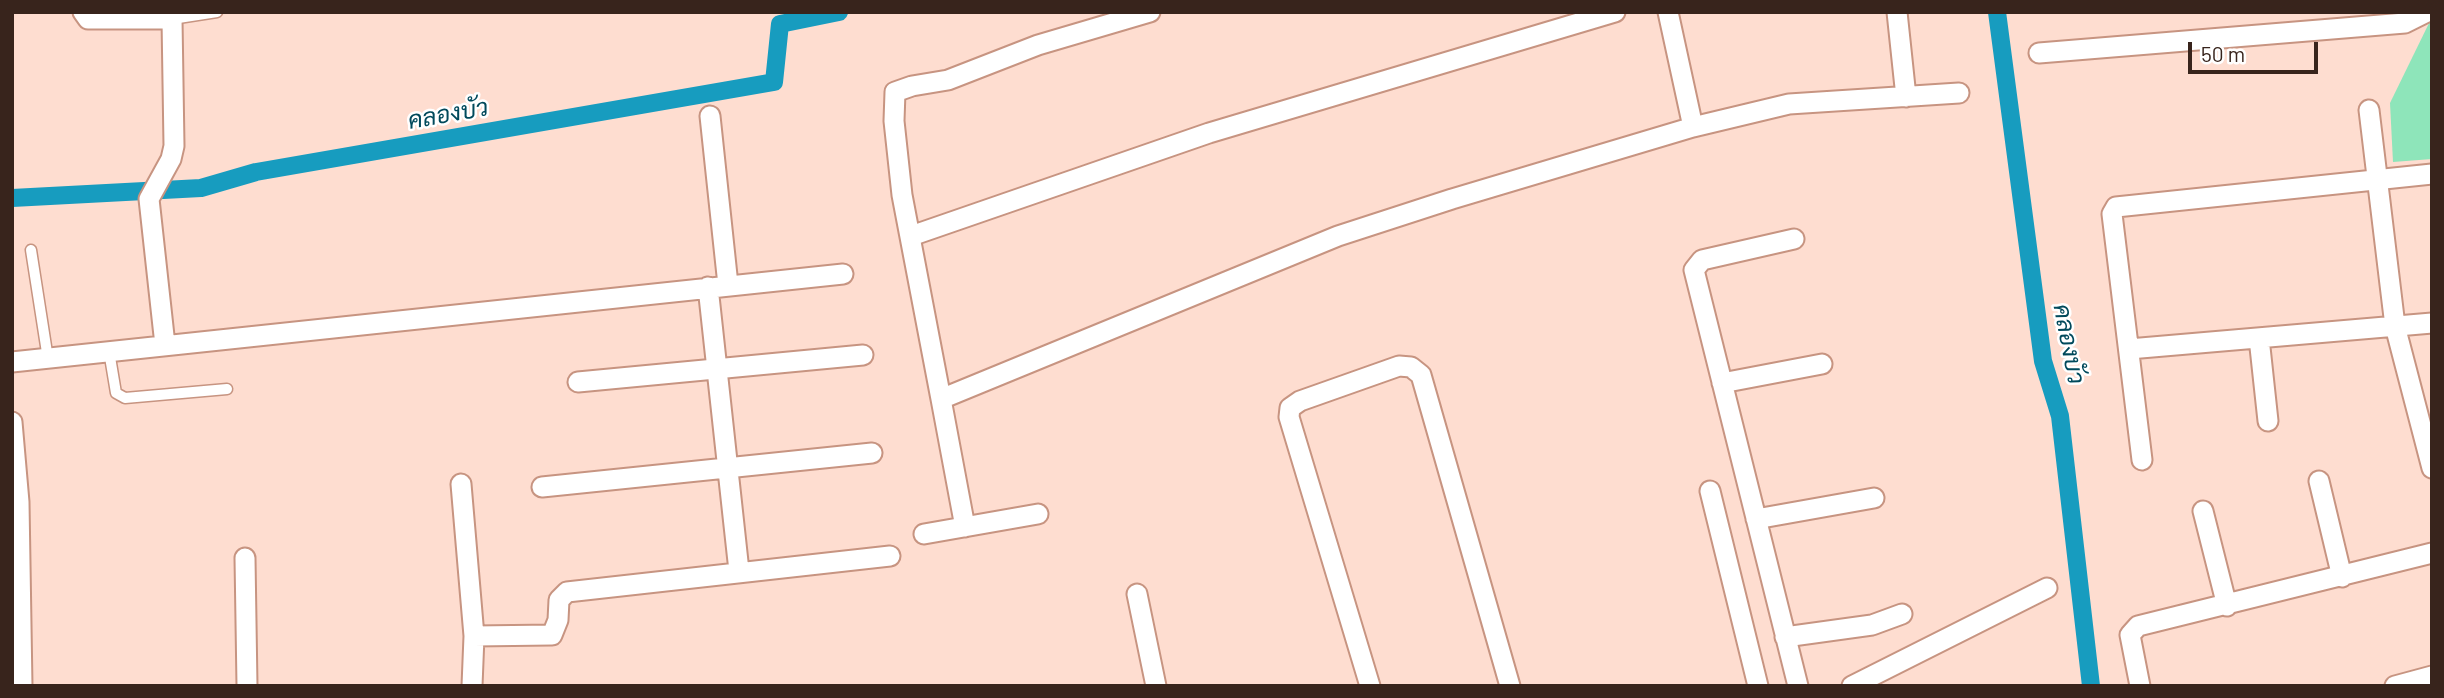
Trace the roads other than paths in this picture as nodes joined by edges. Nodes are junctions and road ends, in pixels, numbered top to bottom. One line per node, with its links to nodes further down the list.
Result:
1 (83, 12): 8 (street)
2 (217, 12): 8 (lane)
3 (1150, 12): 17 (street)
4 (1615, 12): 17 (street)
5 (1668, 12): 14 (street)
6 (1897, 12): 11 (street)
7 (2427, 12): 9 (street)
8 (172, 19): 26 (street)
9 (2039, 53)
10 (1959, 93): 11 (street)
11 (1906, 96): 14 (street)
12 (2369, 110): 16 (street)
13 (710, 116): 21 (street)
14 (1693, 127): 37 (street)
15 (2432, 174): 16 (street)
16 (2375, 179): 24 (street); 27 (street)
17 (911, 236): 37 (street)
18 (1794, 239): 35 (street)
19 (31, 250): 30 (lane)
20 (842, 274): 21 (street)
21 (728, 285): 22 (street)
22 (708, 287): 26 (street); 33 (street)
23 (2432, 323): 24 (street)
24 (2395, 326): 25 (street); 43 (street)
25 (2259, 338): 27 (street); 38 (street)
26 (165, 345): 28 (street)
27 (2129, 349): 41 (street)
28 (109, 351): 30 (street); 36 (lane)
29 (863, 355): 33 (street)
30 (48, 359): 31 (street)
31 (12, 362)
32 (1822, 364): 35 (street)
33 (717, 368): 34 (street); 42 (street)
34 (578, 382)
35 (1722, 383): 52 (street)
36 (227, 389)
37 (941, 399): 53 (street)
38 (2268, 421)
39 (12, 422): 49 (street)
40 (872, 453): 42 (street)
41 (2142, 460)
42 (729, 468): 46 (street); 58 (street)
43 (2432, 468)
44 (2319, 481): 59 (street)
45 (461, 484): 64 (street)
46 (542, 487)
47 (1710, 491): 73 (street)
48 (1874, 498): 52 (street)
49 (16, 502): 67 (street)
50 (2203, 511): 62 (street)
51 (1038, 514): 53 (street)
52 (1756, 519): 65 (street)
53 (965, 527): 54 (street)
54 (924, 534)
55 (2432, 553): 59 (street)
56 (890, 556): 58 (street)
57 (245, 558): 68 (street)
58 (739, 571): 64 (street)
59 (2342, 578): 62 (street)
60 (2047, 588): 75 (street)
61 (1138, 594): 70 (street)
62 (2227, 606): 76 (street)
63 (1902, 614): 65 (street)
64 (474, 636): 69 (street)
65 (1785, 637): 74 (street)
66 (2432, 676): 77 (street)
67 (22, 686)
68 (247, 686)
69 (471, 686)
70 (1156, 686)
71 (1370, 686): 72 (street)
72 (1510, 686)
73 (1758, 686)
74 (1798, 686)
75 (1853, 686)
76 (2140, 686)
77 (2395, 686)

